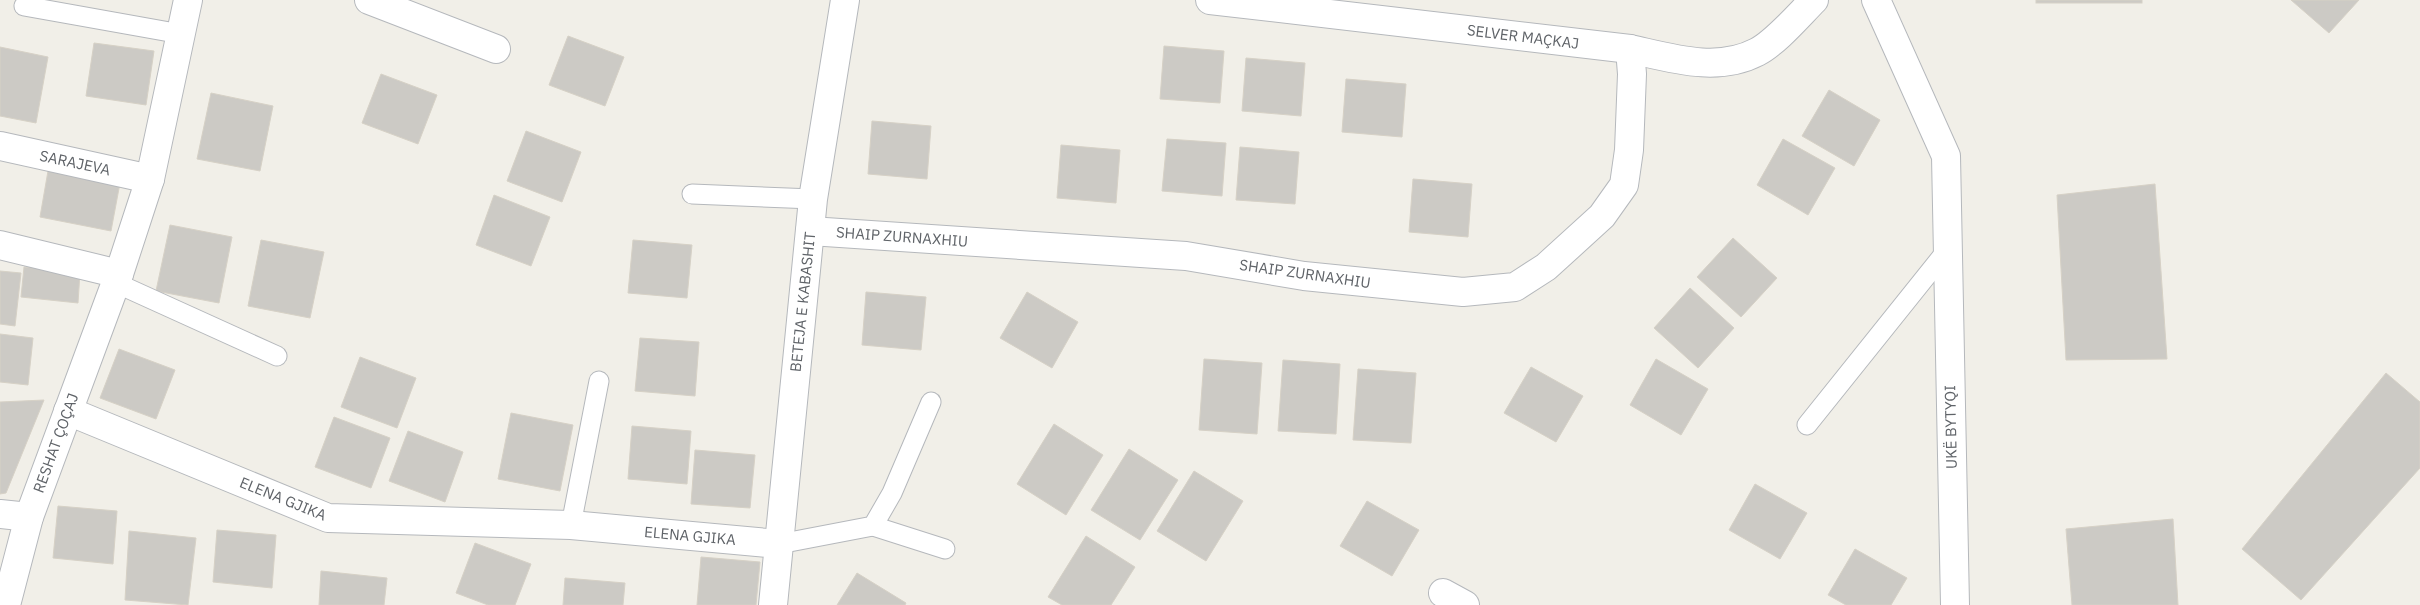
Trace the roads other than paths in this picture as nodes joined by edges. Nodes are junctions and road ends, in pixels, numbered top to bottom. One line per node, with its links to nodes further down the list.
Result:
1 (188, 0): 8 (street, RESHAT ÇOÇAJ)
2 (369, 0): 9 (street)
3 (845, 0): 14 (street, BETEJA E KABASHIT)
4 (1210, 0): 10 (street, SELVER MAÇKAJ)
5 (1814, 0): 10 (street, SELVER MAÇKAJ)
6 (1876, 0): 17 (street, UKË BYTYQI)
7 (24, 6): 8 (lane)
8 (181, 34): 12 (street, RESHAT ÇOÇAJ)
9 (496, 49)
10 (1630, 49): 15 (street, SHAIP ZURNAXHIU)
11 (0, 146): 12 (street, SARAJEVA)
12 (150, 179): 18 (street, RESHAT ÇOÇAJ)
13 (692, 194): 14 (lane)
14 (813, 199): 15 (street, BETEJA E KABASHIT)
15 (810, 231): 28 (street, BETEJA E KABASHIT)
16 (0, 245): 18 (street)
17 (1948, 249): 23 (lane); 32 (street, UKË BYTYQI)
18 (118, 278): 19 (lane); 22 (street, RESHAT ÇOÇAJ)
19 (277, 356)
20 (599, 381): 26 (lane)
21 (931, 402): 27 (lane)
22 (68, 411): 25 (street, RESHAT ÇOÇAJ); 26 (street, ELENA GJIKA)
23 (1807, 425)
24 (0, 514): 25 (street)
25 (29, 517): 30 (street, RESHAT ÇOÇAJ)
26 (571, 525): 28 (street, ELENA GJIKA)
27 (873, 526): 28 (lane); 29 (lane)
28 (779, 544): 31 (street, BETEJA E KABASHIT)
29 (946, 549)
30 (6, 605)
31 (773, 605)
32 (1955, 605)

